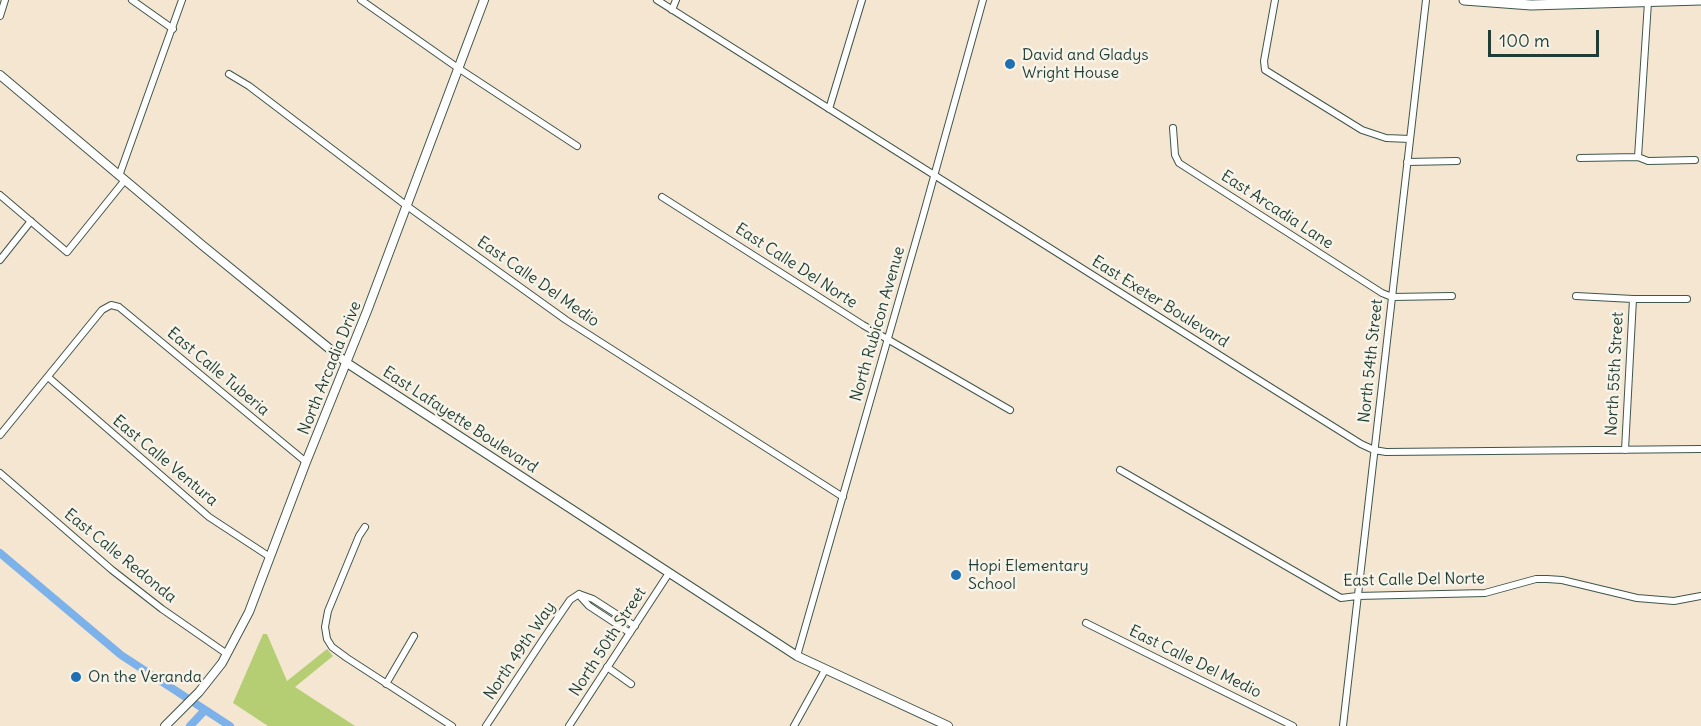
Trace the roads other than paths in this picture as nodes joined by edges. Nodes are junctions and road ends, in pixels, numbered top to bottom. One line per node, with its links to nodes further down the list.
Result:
1 (5, 0): 16 (street)
2 (132, 0): 17 (street)
3 (182, 0): 17 (street)
4 (361, 0): 18 (street)
5 (484, 0): 18 (street, North Arcadia Drive)
6 (657, 0): 15 (street, East Exeter Boulevard)
7 (676, 0): 15 (street)
8 (862, 0): 21 (street)
9 (982, 0): 30 (street, North Rubicon Avenue)
10 (1275, 0): 23 (street)
11 (1426, 0): 23 (street, North 54th Street)
12 (1464, 0): 14 (main road)
13 (1701, 0): 14 (main road)
14 (1648, 2): 25 (street)
15 (672, 10): 21 (street, East Exeter Boulevard)
16 (0, 16)
17 (173, 29): 31 (street)
18 (458, 68): 24 (street); 34 (street, North Arcadia Drive)
19 (229, 74): 34 (street, East Calle Del Medio)
20 (0, 75): 31 (street, East Lafayette Boulevard)
21 (829, 109): 30 (street, East Exeter Boulevard)
22 (1173, 128): 39 (street, East Arcadia Lane)
23 (1410, 139): 29 (street, North 54th Street)
24 (577, 146)
25 (1638, 157): 26 (street); 27 (street)
26 (1580, 158)
27 (1695, 160)
28 (1457, 161): 29 (street)
29 (1407, 162): 39 (street, North 54th Street)
30 (934, 176): 42 (street, North Rubicon Avenue); 48 (street, East Exeter Boulevard)
31 (122, 178): 35 (street); 43 (street, East Lafayette Boulevard)
32 (0, 195): 35 (street)
33 (662, 197): 42 (street, East Calle Del Norte)
34 (407, 206): 43 (street, North Arcadia Drive); 53 (street, East Calle Del Medio)
35 (31, 221): 36 (street)
36 (0, 260)
37 (1452, 296): 39 (street)
38 (1576, 296): 40 (street)
39 (1392, 297): 48 (street, North 54th Street)
40 (1633, 299): 41 (street); 49 (street, North 55th Street)
41 (1687, 299)
42 (886, 340): 45 (street, East Calle Del Norte); 53 (street, North Rubicon Avenue)
43 (347, 363): 50 (street, North Arcadia Drive); 56 (street, East Lafayette Boulevard)
44 (48, 377): 46 (street); 50 (street, East Calle Tuberia); 55 (street, East Calle Ventura)
45 (1010, 410)
46 (0, 435)
47 (1701, 449): 49 (street, East Exeter Boulevard)
48 (1374, 450): 49 (street, East Exeter Boulevard); 58 (street, North 54th Street)
49 (1625, 450)
50 (306, 462): 55 (street, North Arcadia Drive)
51 (1120, 470): 58 (street, East Calle Del Norte)
52 (0, 473): 66 (street, East Calle Redonda)
53 (843, 497): 67 (street, North Rubicon Avenue)
54 (365, 527): 70 (street)
55 (270, 557): 66 (street, North Arcadia Drive)
56 (669, 573): 63 (street, North 50th Street); 67 (street, East Lafayette Boulevard)
57 (579, 594): 60 (street); 61 (street); 74 (street, North 49th Way)
58 (1357, 596): 59 (street, East Calle Del Norte); 79 (street, North 54th Street)
59 (1701, 597)
60 (610, 610): 61 (street); 63 (street)
61 (606, 617): 64 (street)
62 (1086, 623): 78 (street, East Calle Del Medio)
63 (635, 626): 64 (street, North 50th Street)
64 (630, 633): 68 (street, North 50th Street)
65 (414, 636): 70 (street)
66 (227, 654): 72 (street, North Arcadia Drive)
67 (796, 656): 69 (street, East Lafayette Boulevard)
68 (607, 668): 71 (street); 75 (street, North 50th Street)
69 (825, 670): 76 (street); 77 (street, East Lafayette Boulevard)
70 (386, 684): 73 (street)
71 (631, 684)
72 (165, 726)
73 (452, 726)
74 (486, 726)
75 (569, 726)
76 (794, 726)
77 (948, 726)
78 (1293, 726)
79 (1343, 726)

